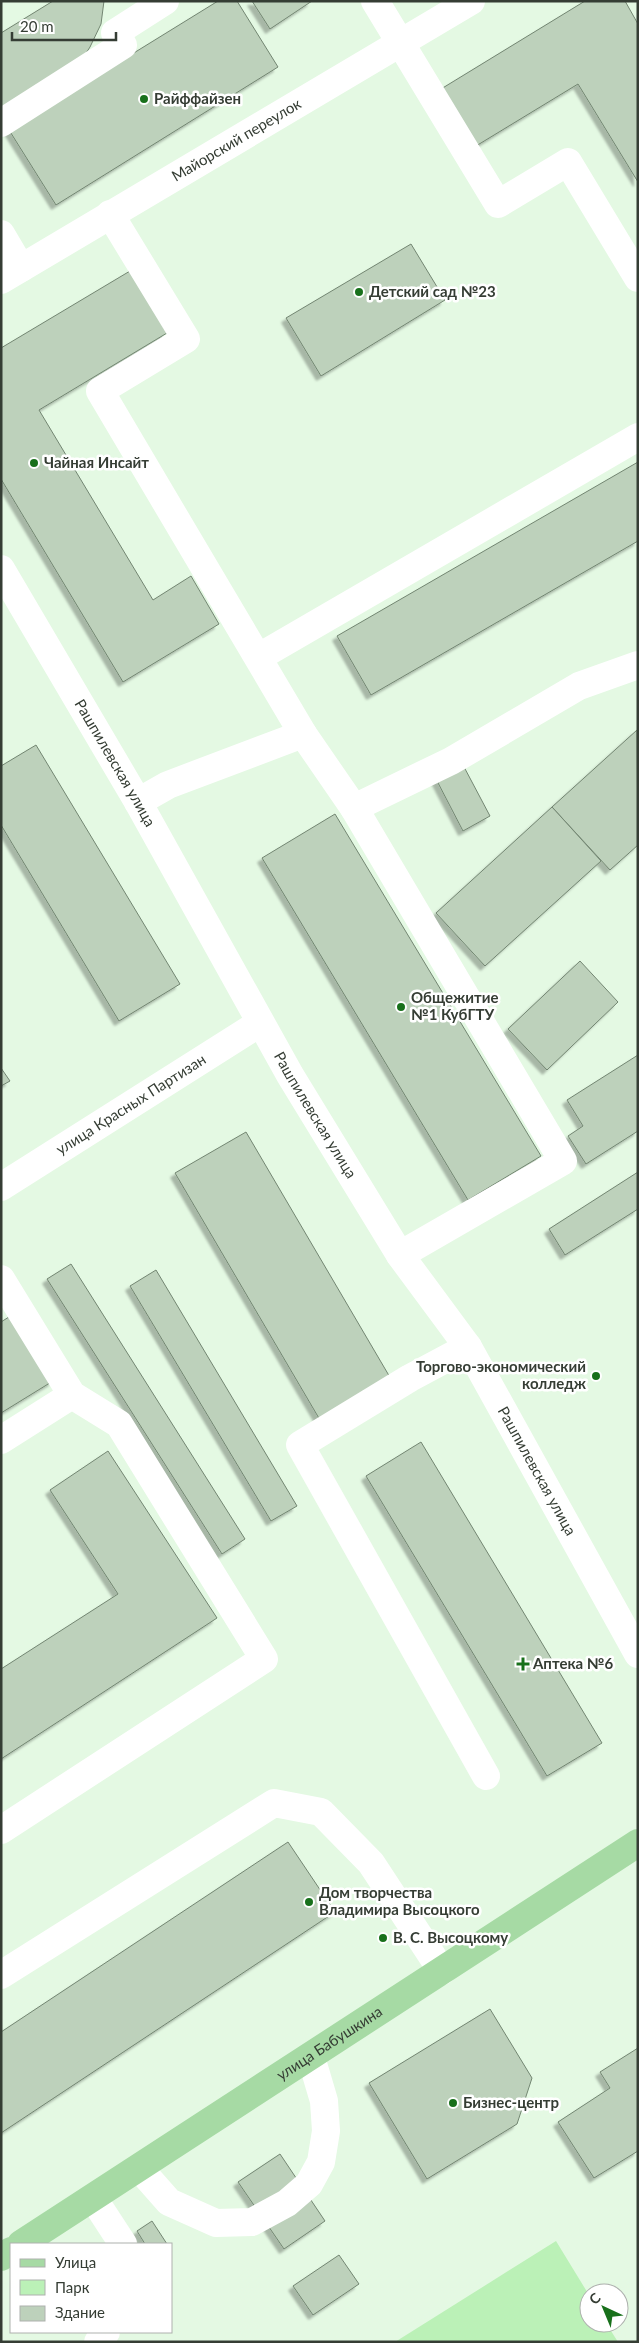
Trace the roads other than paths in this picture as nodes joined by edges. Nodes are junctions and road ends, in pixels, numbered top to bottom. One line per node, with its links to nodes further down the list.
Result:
1 (165, 1): 5 (street)
2 (375, 1): 4 (street)
3 (471, 1): 4 (street, Майорский переулок)
4 (399, 43): 6 (street, Майорский переулок); 9 (street)
5 (1, 123)
6 (110, 214): 8 (street, Майорский переулок); 12 (street)
7 (1, 234): 8 (street)
8 (11, 274)
9 (638, 278)
10 (638, 437): 12 (street)
11 (1, 569): 15 (street, Рашпилевская улица)
12 (259, 657): 14 (street)
13 (638, 665): 16 (street)
14 (303, 734): 15 (street); 16 (street)
15 (138, 802): 17 (street, Рашпилевская улица)
16 (354, 808): 19 (street)
17 (260, 1023): 18 (street, улица Красных Партизан); 19 (street, Рашпилевская улица)
18 (1, 1187)
19 (400, 1255): 21 (street, Рашпилевская улица)
20 (1, 1280): 22 (street)
21 (468, 1347): 24 (street, Рашпилевская улица); 25 (street)
22 (72, 1395): 23 (street); 26 (street)
23 (1, 1440)
24 (638, 1654)
25 (486, 1776)
26 (1, 1830)
27 (638, 1843): 28 (main road, улица Бабушкина)
28 (442, 1971): 29 (street); 30 (main road, улица Бабушкина)
29 (1, 1975)
30 (310, 2057): 31 (main road, улица Бабушкина); 31 (street)
31 (139, 2168): 32 (main road, улица Бабушкина)
32 (93, 2198): 33 (main road, улица Бабушкина); 34 (street)
33 (23, 2243)
34 (122, 2243)

